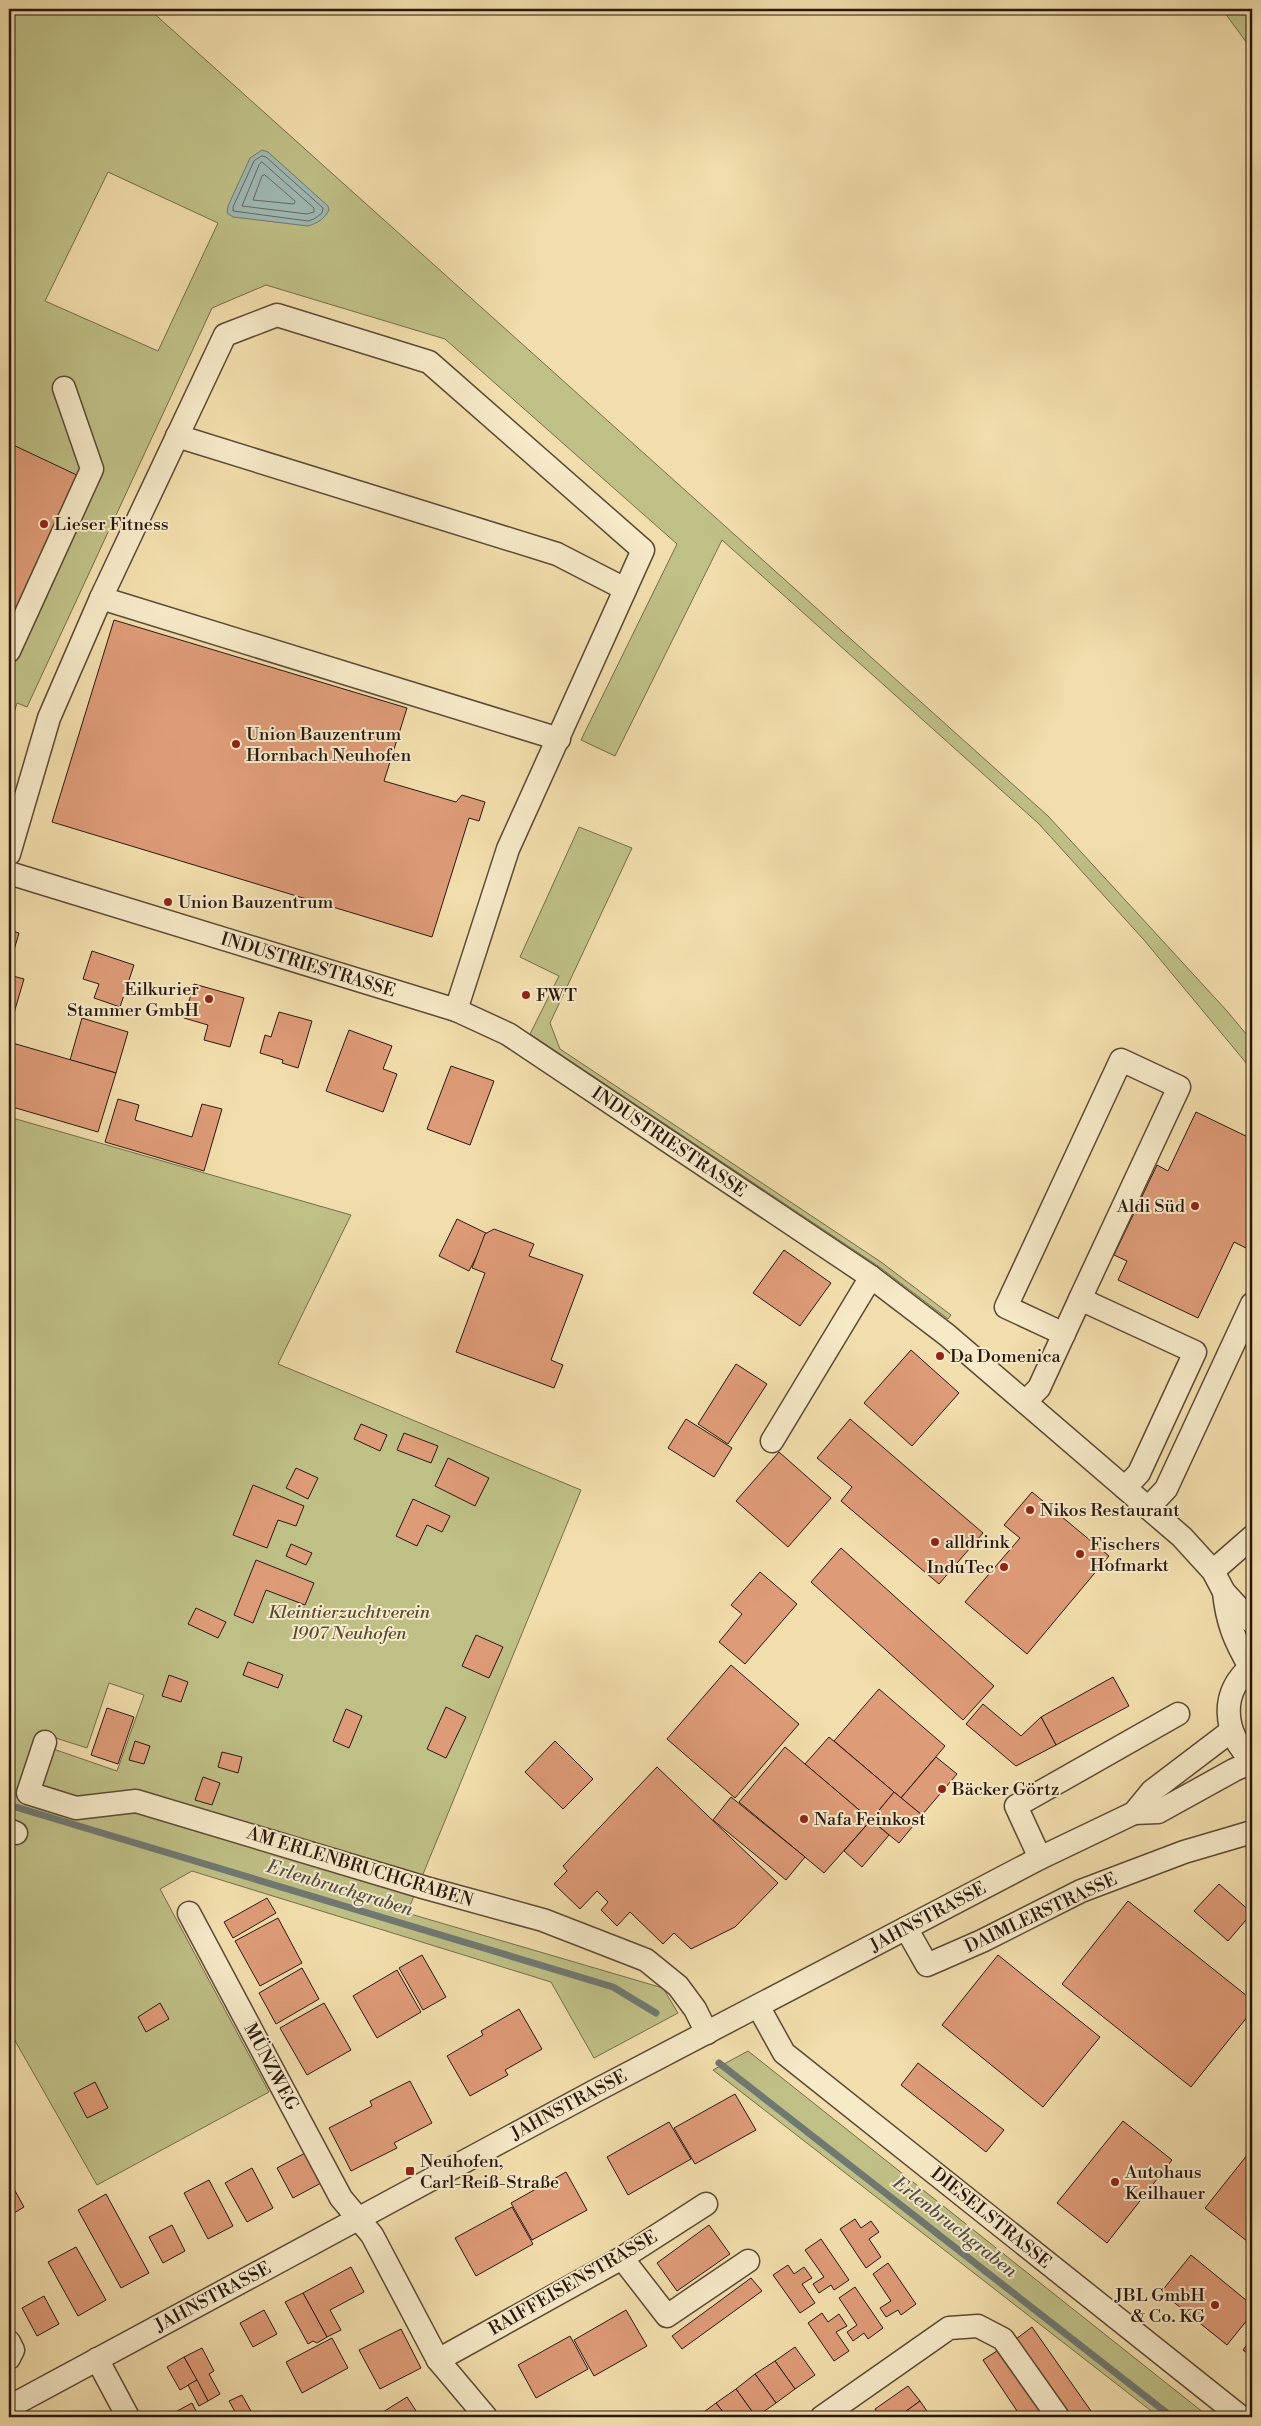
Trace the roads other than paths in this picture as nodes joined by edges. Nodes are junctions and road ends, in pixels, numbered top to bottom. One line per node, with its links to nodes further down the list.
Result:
1 (64, 388): 5 (street)
2 (177, 436): 3 (street); 3 (street); 4 (street)
3 (626, 589): 6 (street)
4 (101, 598): 6 (street); 7 (street)
5 (9, 651)
6 (559, 739): 9 (street)
7 (9, 854)
8 (9, 873): 9 (street, INDUSTRIESTRASSE)
9 (456, 1010): 10 (street, INDUSTRIESTRASSE)
10 (871, 1277): 14 (street, INDUSTRIESTRASSE); 15 (street)
11 (1080, 1299): 13 (street); 13 (street); 16 (street)
12 (1252, 1304): 17 (street)
13 (1064, 1334): 14 (street)
14 (1025, 1402): 16 (street, INDUSTRIESTRASSE)
15 (772, 1441)
16 (1126, 1488): 17 (street, INDUSTRIESTRASSE)
17 (1148, 1508): 19 (street, INDUSTRIESTRASSE)
18 (1252, 1537): 19 (street)
19 (1213, 1571): 20 (street, INDUSTRIESTRASSE)
20 (1224, 1592): 21 (street, INDUSTRIESTRASSE); 22 (street, INDUSTRIESTRASSE)
21 (1252, 1622)
22 (1251, 1667): 24 (street)
23 (1178, 1714): 29 (street)
24 (1231, 1731): 26 (street); 27 (street, JAHNSTRASSE)
25 (46, 1742): 33 (street, AM ERLENBRUCHGRABEN)
26 (1252, 1761): 27 (street, JAHNSTRASSE)
27 (1134, 1813): 29 (street, JAHNSTRASSE)
28 (1252, 1832): 31 (street, DAIMLERSTRASSE)
29 (1040, 1858): 31 (street, JAHNSTRASSE)
30 (189, 1913): 35 (street, MÜNZWEG)
31 (906, 1928): 32 (street, JAHNSTRASSE)
32 (758, 2006): 33 (street, JAHNSTRASSE); 47 (street, DIESELSTRASSE)
33 (707, 2033): 35 (street, JAHNSTRASSE)
34 (706, 2204): 36 (street, RAIFFEISENSTRASSE)
35 (358, 2218): 40 (street, JAHNSTRASSE); 41 (street, MÜNZWEG)
36 (622, 2258): 37 (street); 41 (street, RAIFFEISENSTRASSE)
37 (748, 2261)
38 (9, 2342): 39 (street)
39 (9, 2358)
40 (97, 2358): 42 (street, JAHNSTRASSE); 43 (street)
41 (438, 2360): 44 (street, MÜNZWEG)
42 (9, 2407)
43 (128, 2417)
44 (486, 2417)
45 (822, 2417): 46 (street)
46 (1058, 2417)
47 (1240, 2417)

